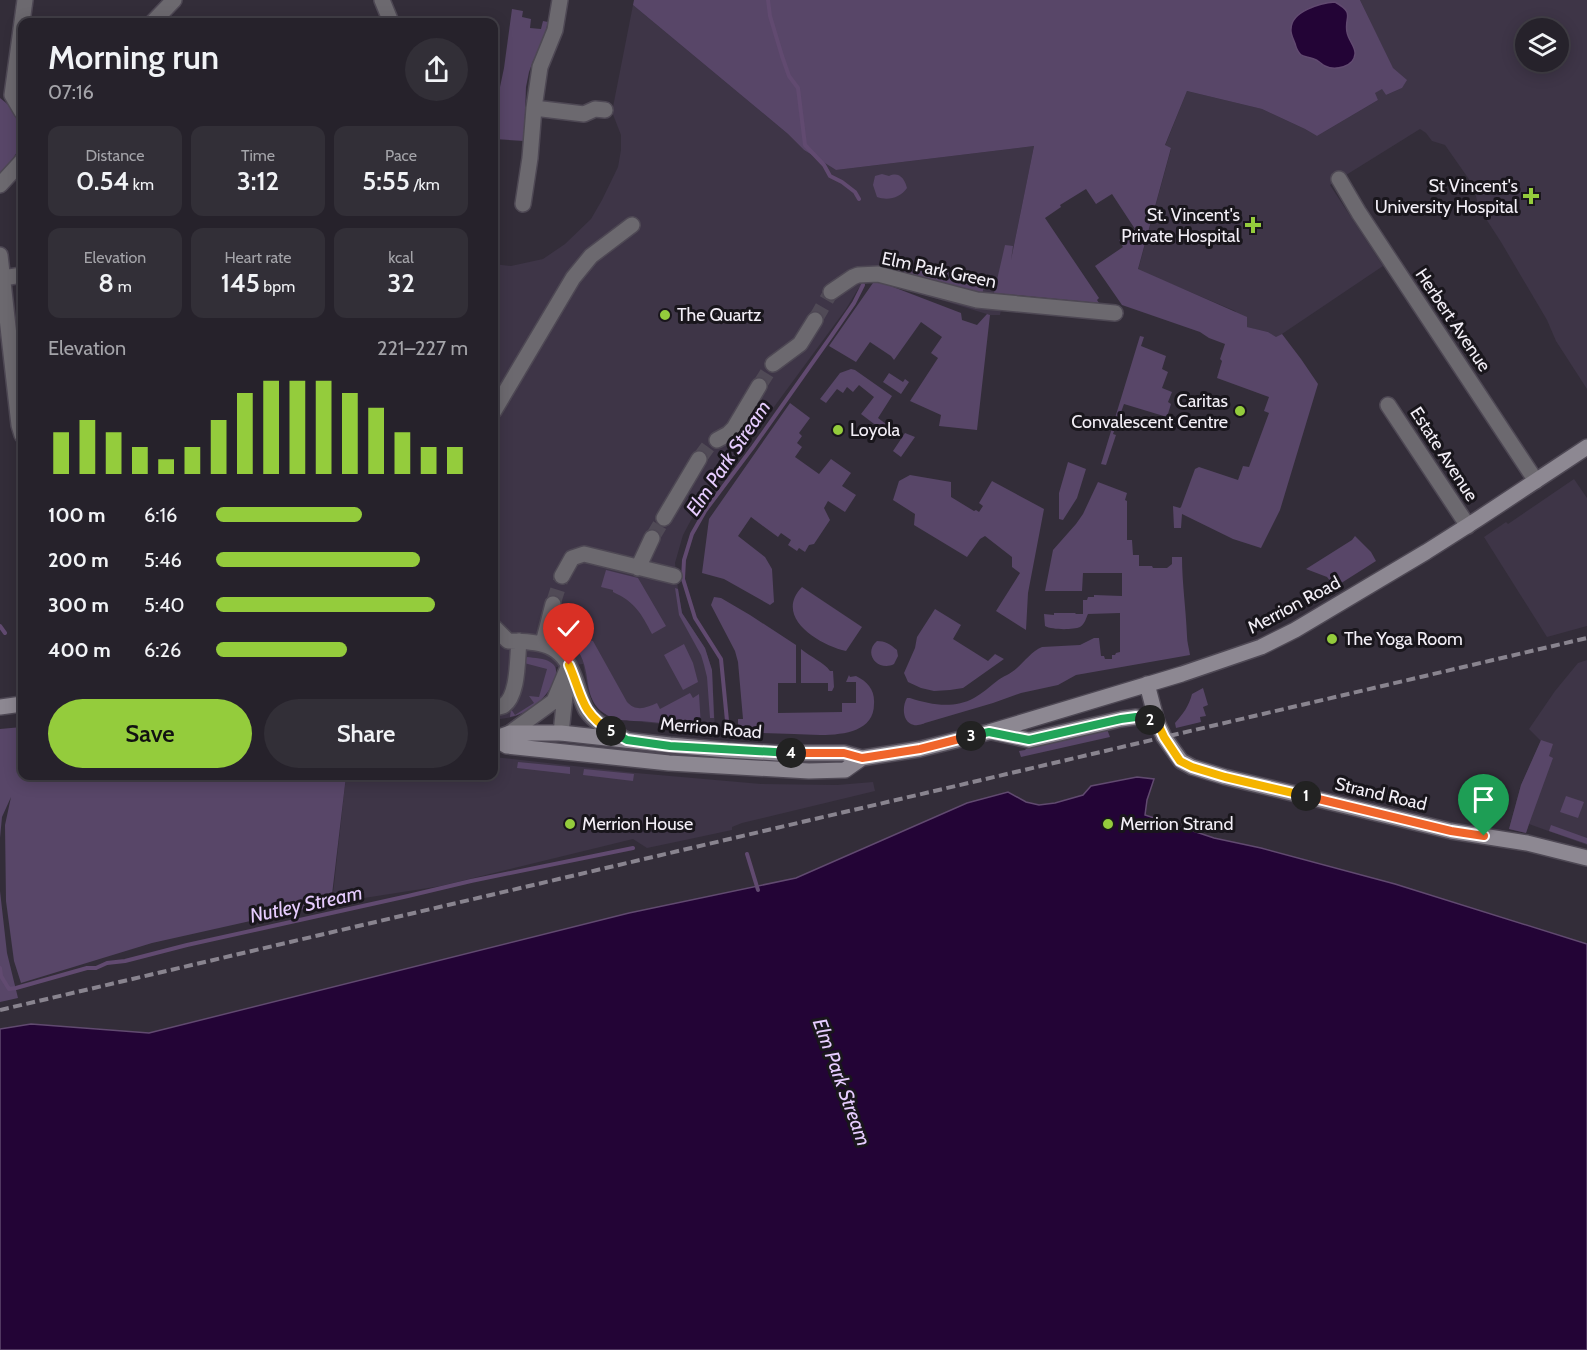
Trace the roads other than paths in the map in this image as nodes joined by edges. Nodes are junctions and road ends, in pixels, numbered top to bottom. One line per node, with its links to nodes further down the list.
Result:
1 (25, 0): 5 (street)
2 (174, 0): 6 (street)
3 (382, 0): 7 (street)
4 (560, 0): 11 (street)
5 (21, 18)
6 (157, 18)
7 (389, 18)
8 (18, 35): 9 (street)
9 (6, 94): 10 (street)
10 (18, 108)
11 (534, 108): 12 (street); 16 (street)
12 (605, 111)
13 (18, 165): 15 (street)
14 (1339, 179): 33 (street, Herbert Avenue)
15 (0, 185)
16 (523, 204)
17 (632, 225): 27 (street)
18 (0, 255): 20 (street)
19 (18, 276): 20 (street)
20 (3, 278): 22 (street)
21 (831, 292): 23 (street, Elm Park Green)
22 (3, 308): 29 (street)
23 (1115, 313)
24 (815, 320): 25 (street)
25 (773, 363)
26 (759, 386): 30 (street)
27 (498, 404)
28 (1388, 405): 35 (street, Estate Avenue)
29 (18, 418)
30 (717, 440)
31 (1587, 447): 33 (main road, Merrion Road)
32 (699, 459): 34 (street)
33 (1536, 482): 35 (main road, Merrion Road)
34 (664, 518)
35 (1468, 526): 45 (main road, Merrion Road)
36 (652, 538): 37 (street)
37 (638, 568): 38 (street); 39 (street)
38 (562, 576)
39 (674, 576)
40 (553, 604): 43 (street)
41 (498, 631): 42 (street)
42 (519, 641): 43 (street); 48 (street)
43 (543, 643): 44 (street)
44 (569, 665): 51 (street); 52 (street); 53 (street, Merrion Road)
45 (1147, 684): 49 (main road, Strand Road); 50 (main road, Merrion Road)
46 (18, 704): 47 (main road)
47 (0, 706)
48 (498, 707)
49 (1157, 722): 50 (main road, Merrion Road); 56 (main road, Strand Road)
50 (989, 732): 55 (main road, Merrion Road)
51 (561, 733): 52 (main road, Merrion Road); 53 (main road, Merrion Road); 54 (main road)
52 (500, 737): 54 (main road, Merrion Road)
53 (627, 740): 55 (main road, Merrion Road)
54 (560, 751): 55 (main road, Merrion Road)
55 (862, 758)
56 (1587, 858)

